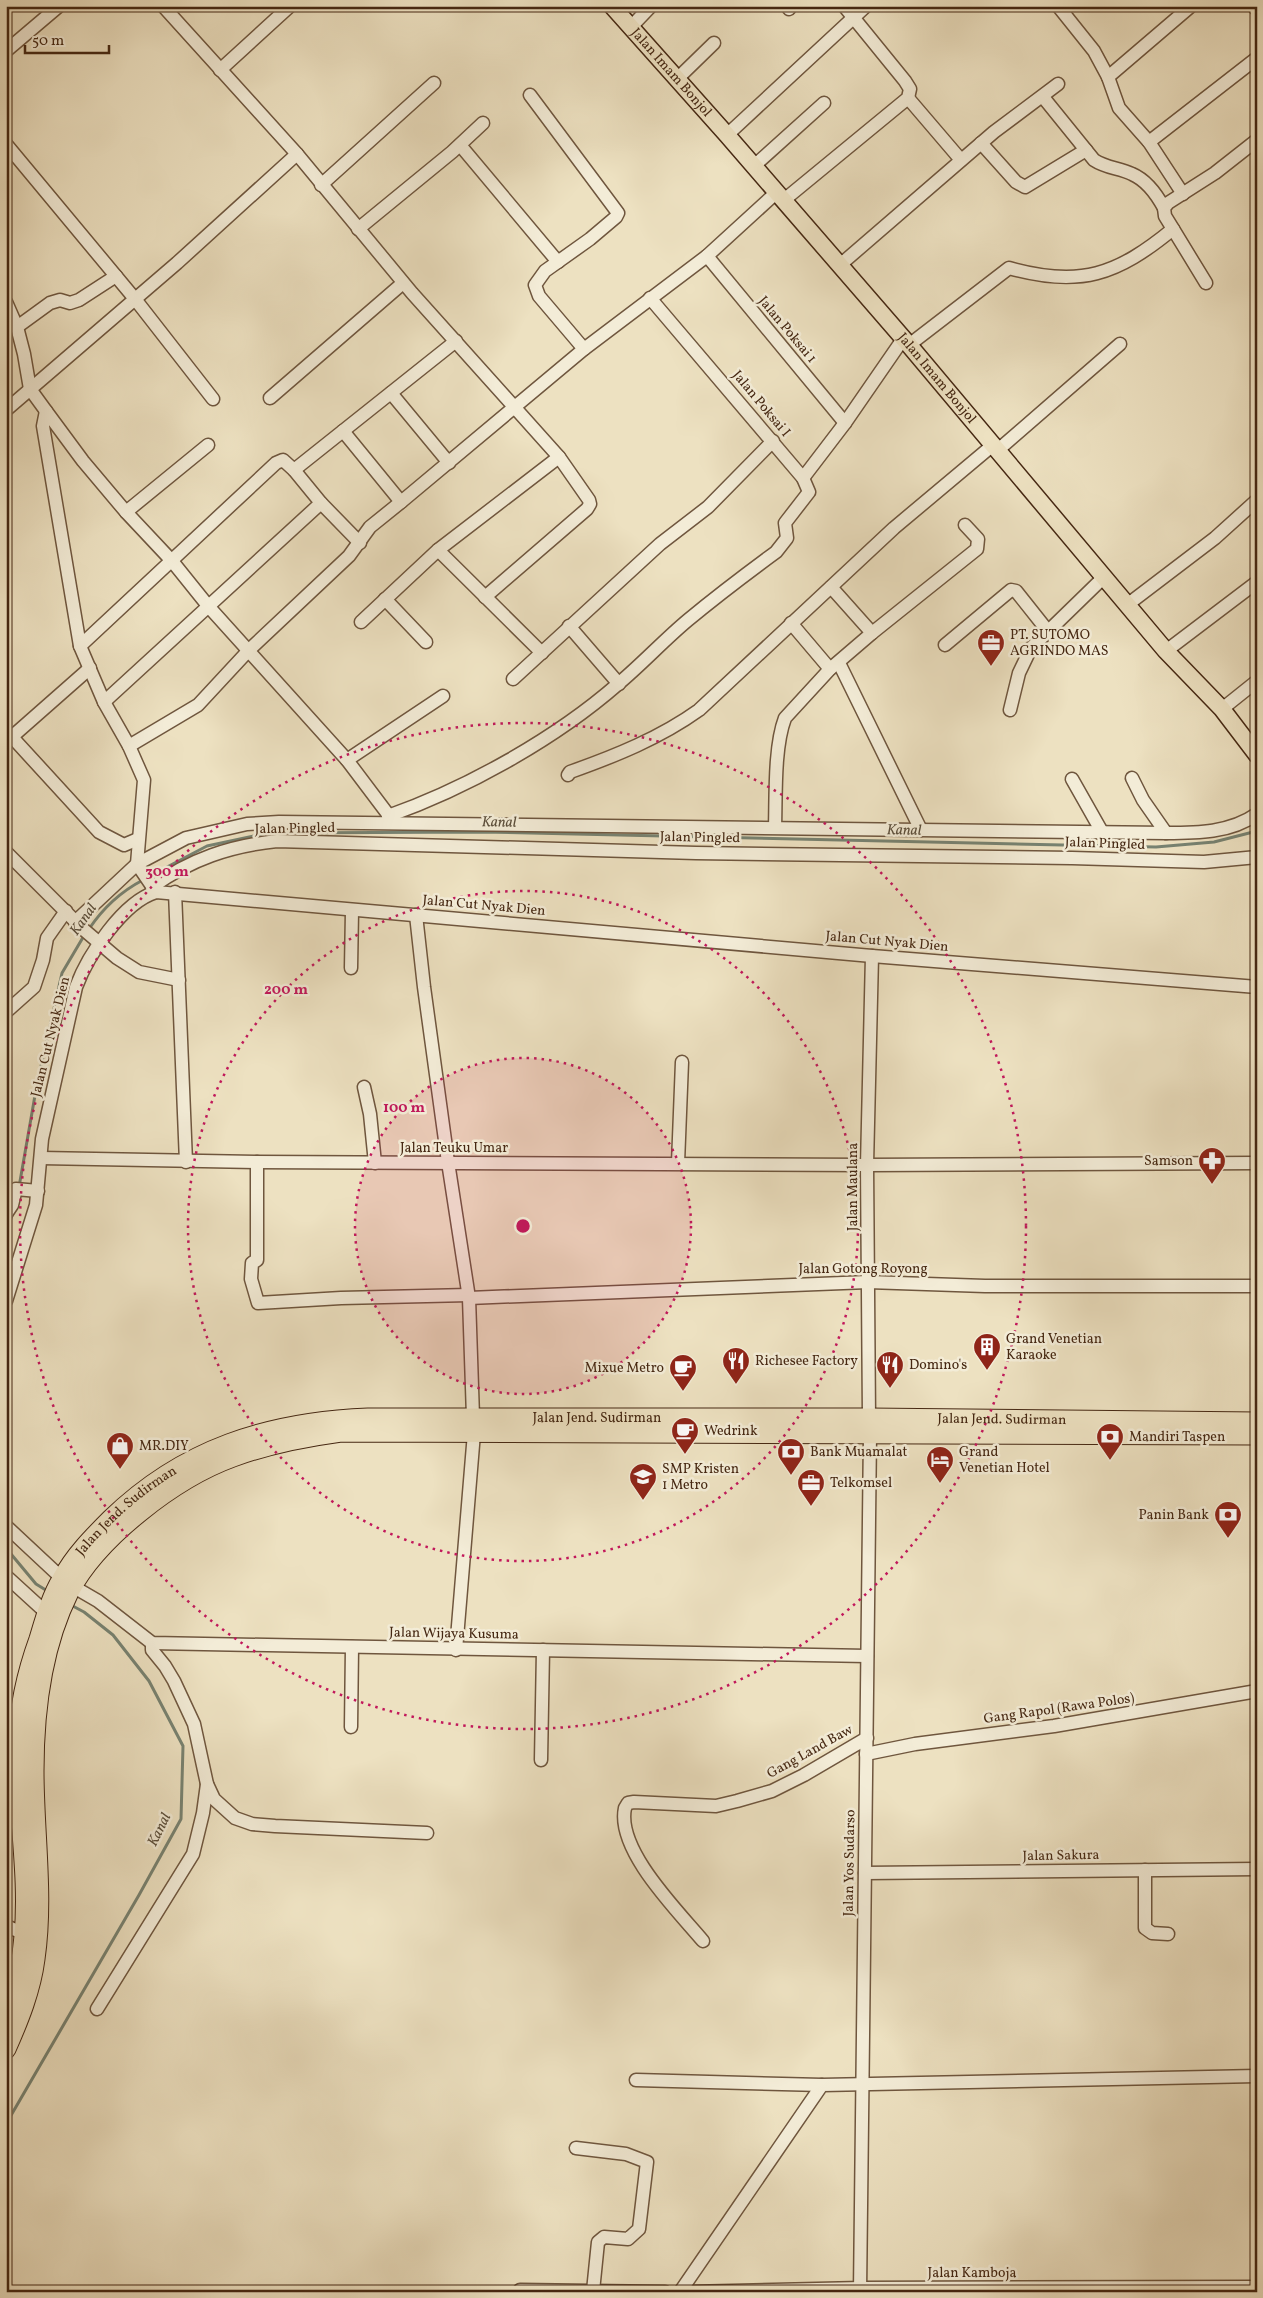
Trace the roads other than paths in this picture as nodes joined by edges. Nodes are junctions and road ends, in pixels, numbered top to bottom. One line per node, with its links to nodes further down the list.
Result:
1 (59, 6): 15 (street)
2 (163, 6): 17 (street)
3 (290, 6): 17 (street)
4 (612, 6): 13 (main road, Jalan Imam Bonjol)
5 (651, 6): 13 (street)
6 (844, 6): 12 (street)
7 (866, 6): 12 (street)
8 (1058, 6): 18 (street)
9 (1191, 6): 18 (street)
10 (1253, 6): 11 (street)
11 (1257, 10)
12 (853, 16): 24 (street); 27 (street)
13 (630, 28): 19 (main road, Jalan Imam Bonjol)
14 (714, 44): 19 (street)
15 (6, 51)
16 (1257, 58): 29 (street)
17 (220, 70): 34 (street)
18 (1108, 77): 29 (street)
19 (677, 79): 27 (main road, Jalan Imam Bonjol)
20 (434, 83): 37 (street)
21 (1058, 84): 23 (street)
22 (530, 95): 44 (street)
23 (1043, 97): 30 (street); 33 (street)
24 (908, 98): 35 (street); 39 (street)
25 (824, 103): 36 (street)
26 (483, 123): 32 (street)
27 (727, 135): 36 (main road, Jalan Imam Bonjol)
28 (1257, 140): 38 (street)
29 (1149, 142): 38 (street)
30 (981, 143): 33 (street); 35 (street)
31 (6, 144): 46 (street)
32 (460, 145): 41 (street); 44 (street)
33 (1086, 150): 40 (street)
34 (297, 154): 37 (street); 50 (street)
35 (960, 160): 45 (street)
36 (754, 166): 39 (main road, Jalan Imam Bonjol)
37 (321, 185): 41 (street)
38 (1183, 194): 40 (street)
39 (780, 196): 43 (street); 45 (main road, Jalan Imam Bonjol)
40 (1164, 208): 42 (street)
41 (358, 229): 47 (street)
42 (1173, 229): 48 (street); 54 (street)
43 (707, 256): 49 (street); 64 (street, Jalan Poksai 1)
44 (558, 262): 56 (street)
45 (840, 265): 54 (main road, Jalan Imam Bonjol)
46 (116, 276): 50 (street); 52 (street)
47 (403, 283): 53 (street); 59 (street)
48 (1206, 283)
49 (650, 298): 56 (street); 66 (street, Jalan Poksai I)
50 (135, 299): 57 (street); 60 (street)
51 (6, 302): 52 (street)
52 (12, 324): 57 (street)
53 (456, 341): 58 (street); 61 (street)
54 (906, 342): 64 (street); 68 (main road, Jalan Imam Bonjol)
55 (1120, 344): 68 (street)
56 (584, 349): 61 (street)
57 (30, 389): 62 (street); 63 (street)
58 (391, 393): 65 (street); 70 (street)
59 (270, 398)
60 (213, 399)
61 (513, 407): 69 (street); 70 (street)
62 (6, 410)
63 (46, 411): 76 (street); 95 (street)
64 (845, 423): 72 (street)
65 (344, 431): 71 (street); 74 (street)
66 (773, 441): 72 (street, Jalan Poksai I); 90 (street)
67 (208, 445): 76 (street)
68 (995, 447): 81 (main road, Jalan Imam Bonjol); 83 (street)
69 (559, 457): 79 (street); 84 (street)
70 (449, 462): 74 (street)
71 (294, 470): 75 (street); 80 (street)
72 (803, 478): 103 (street)
73 (1257, 500): 86 (street)
74 (401, 502): 78 (street)
75 (321, 503): 78 (street); 87 (street)
76 (126, 512): 80 (street)
77 (965, 525): 92 (street)
78 (360, 543): 96 (street)
79 (438, 550): 84 (street); 85 (street)
80 (172, 561): 87 (street); 95 (street)
81 (1104, 577): 86 (main road, Jalan Imam Bonjol); 91 (street)
82 (1257, 582): 97 (street)
83 (831, 587): 89 (street); 92 (street)
84 (486, 598): 98 (street)
85 (385, 599): 88 (street); 93 (street)
86 (1128, 605): 97 (main road, Jalan Imam Bonjol)
87 (209, 607): 96 (street); 105 (street)
88 (361, 622)
89 (791, 622): 99 (street); 112 (street)
90 (569, 626): 98 (street); 103 (street)
91 (1047, 630): 94 (street); 107 (street)
92 (872, 633): 99 (street)
93 (426, 642)
94 (945, 645)
95 (80, 646): 100 (street)
96 (249, 650): 109 (street); 111 (street)
97 (1166, 651): 106 (main road, Jalan Imam Bonjol)
98 (542, 653): 101 (street)
99 (835, 666): 117 (street); 118 (street)
100 (90, 668): 105 (street); 108 (street)
101 (513, 679)
102 (1257, 681): 106 (street)
103 (619, 684): 116 (street)
104 (444, 696): 111 (street)
105 (104, 702): 109 (street)
106 (1222, 709): 110 (main road, Jalan Imam Bonjol)
107 (1010, 710)
108 (9, 740): 121 (street)
109 (129, 746): 121 (street)
110 (1257, 755)
111 (347, 760): 116 (street)
112 (568, 775)
113 (1132, 778): 120 (street)
114 (1072, 779): 119 (street)
115 (1257, 814): 120 (street)
116 (391, 820): 117 (street); 124 (street)
117 (774, 827): 118 (street)
118 (921, 830): 119 (street)
119 (1102, 832): 120 (street)
120 (1166, 833)
121 (138, 839): 124 (street)
122 (6, 852): 127 (street)
123 (1257, 857): 125 (street, Jalan Pingled)
124 (138, 865): 125 (street); 130 (street)
125 (152, 888): 126 (street, Jalan Cut Nyak Dien); 131 (street, Jalan Cut Nyak Dien)
126 (176, 892): 128 (street, Jalan Cut Nyak Dien); 134 (street)
127 (66, 911): 130 (street); 136 (street)
128 (352, 911): 129 (street, Jalan Cut Nyak Dien); 133 (street)
129 (416, 915): 132 (street, Jalan Cut Nyak Dien); 142 (street)
130 (79, 925): 131 (street)
131 (98, 941): 134 (street); 139 (street, Jalan Cut Nyak Dien)
132 (872, 956): 135 (street, Jalan Cut Nyak Dien); 146 (street, Jalan Maulana)
133 (350, 968)
134 (179, 980): 140 (street)
135 (1257, 987)
136 (6, 1012)
137 (682, 1062): 145 (street)
138 (364, 1087): 144 (street)
139 (41, 1158): 140 (street, Jalan Teuku Umar); 147 (street, Jalan Cut Nyak Dien)
140 (186, 1162): 141 (street, Jalan Teuku Umar)
141 (257, 1162): 144 (street, Jalan Teuku Umar); 151 (street, Jalan Gotong Royong)
142 (448, 1162): 144 (street, Jalan Teuku Umar); 145 (street, Jalan Teuku Umar); 151 (street)
143 (1257, 1162): 146 (street, Jalan Teuku Umar)
144 (374, 1163)
145 (678, 1163): 146 (street, Jalan Teuku Umar)
146 (867, 1166): 149 (street, Jalan Maulana)
147 (36, 1191): 148 (street); 152 (street, Jalan Cut Nyak Dien)
148 (6, 1214)
149 (868, 1282): 150 (street, Jalan Gotong Royong); 151 (street, Jalan Gotong Royong); 155 (street, Jalan Maulana)
150 (1257, 1286)
151 (469, 1296): 154 (street)
152 (6, 1300)
153 (1257, 1422): 156 (highway, Jalan Jend. Sudirman)
154 (473, 1425): 155 (highway, Jalan Jend. Sudirman); 160 (highway, Jalan Jend. Sudirman); 163 (street)
155 (870, 1426): 156 (highway, Jalan Jend. Sudirman); 165 (street, Jalan Yos Sudarso)
156 (1040, 1427): 157 (highway, Jalan Jend. Sudirman)
157 (1257, 1435)
158 (6, 1526): 160 (street)
159 (6, 1576): 160 (street)
160 (60, 1599): 161 (street); 177 (highway); 180 (highway)
161 (152, 1643): 162 (street, Jalan Wijaya Kusuma); 171 (street)
162 (352, 1647): 163 (street, Jalan Wijaya Kusuma); 167 (street)
163 (456, 1650): 164 (street, Jalan Wijaya Kusuma)
164 (543, 1650): 165 (street, Jalan Wijaya Kusuma); 170 (street)
165 (867, 1656): 168 (street, Jalan Yos Sudarso)
166 (1257, 1691): 169 (street, Gang Rapol (Rawa Polos))
167 (351, 1727)
168 (867, 1738): 169 (street, Jalan Yos Sudarso); 179 (street, Gang Land Baw)
169 (866, 1754): 175 (street, Jalan Yos Sudarso)
170 (540, 1760)
171 (207, 1784): 172 (street); 181 (street)
172 (427, 1833)
173 (1257, 1869): 174 (street, Jalan Sakura)
174 (1145, 1870): 175 (street, Jalan Sakura); 178 (street)
175 (865, 1873): 186 (street, Jalan Yos Sudarso)
176 (6, 1926): 177 (street)
177 (24, 1934): 180 (highway)
178 (1168, 1934)
179 (703, 1941)
180 (25, 1974): 182 (highway); 183 (highway)
181 (97, 2009)
182 (6, 2015)
183 (6, 2050)
184 (1257, 2076): 186 (street)
185 (636, 2080): 187 (street)
186 (861, 2084): 187 (street); 191 (street, Jalan Yos Sudarso)
187 (822, 2085): 194 (street)
188 (576, 2148): 192 (street)
189 (1257, 2288): 191 (street, Jalan Kamboja)
190 (520, 2290): 192 (street)
191 (860, 2290): 195 (street, Jalan Kamboja)
192 (593, 2291): 193 (street)
193 (665, 2292)
194 (680, 2292)
195 (688, 2292)

